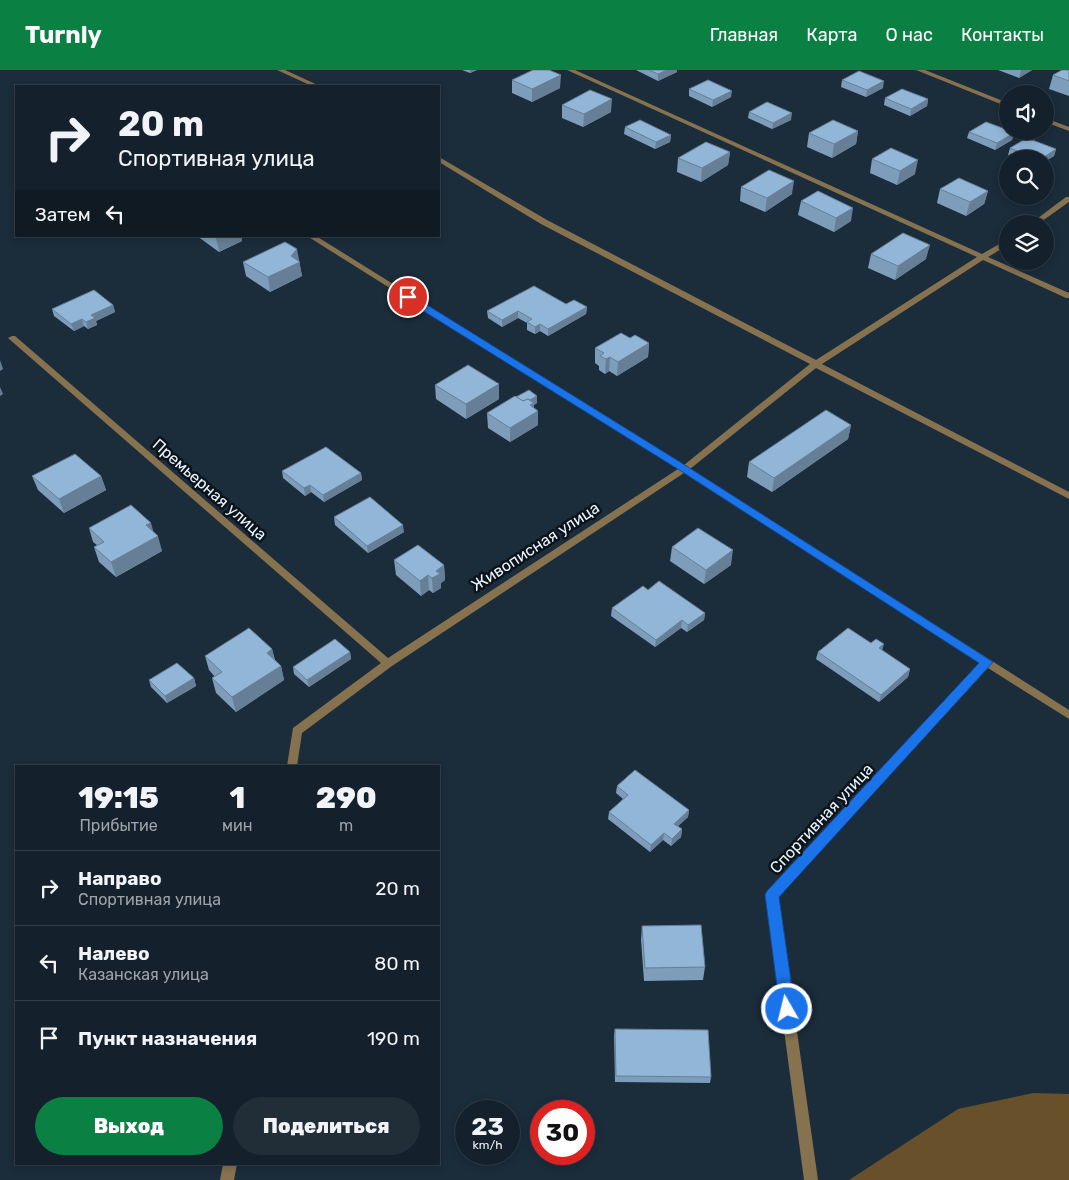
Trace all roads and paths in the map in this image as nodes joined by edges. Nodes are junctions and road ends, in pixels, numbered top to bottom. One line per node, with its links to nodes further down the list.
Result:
1 (280, 70): 4 (street)
2 (570, 70): 13 (street)
3 (919, 70): 5 (street)
4 (315, 85)
5 (999, 101)
6 (1054, 123): 7 (street)
7 (1069, 129)
8 (440, 160): 16 (street)
9 (1069, 199): 10 (street)
10 (1046, 215)
11 (312, 237): 17 (street)
12 (999, 247): 13 (street, Живописная улица)
13 (984, 257): 14 (street); 16 (street, Живописная улица)
14 (1069, 296)
15 (12, 338): 20 (street, Премьерная улица)
16 (817, 363): 17 (street, Живописная улица); 18 (street)
17 (684, 469): 19 (street); 20 (street, Живописная улица)
18 (1069, 496)
19 (987, 662): 21 (street); 25 (street, Спортивная улица)
20 (388, 663): 22 (street, Живописная улица)
21 (1069, 715)
22 (292, 765)
23 (230, 1165): 24 (street)
24 (227, 1180)
25 (811, 1180)

